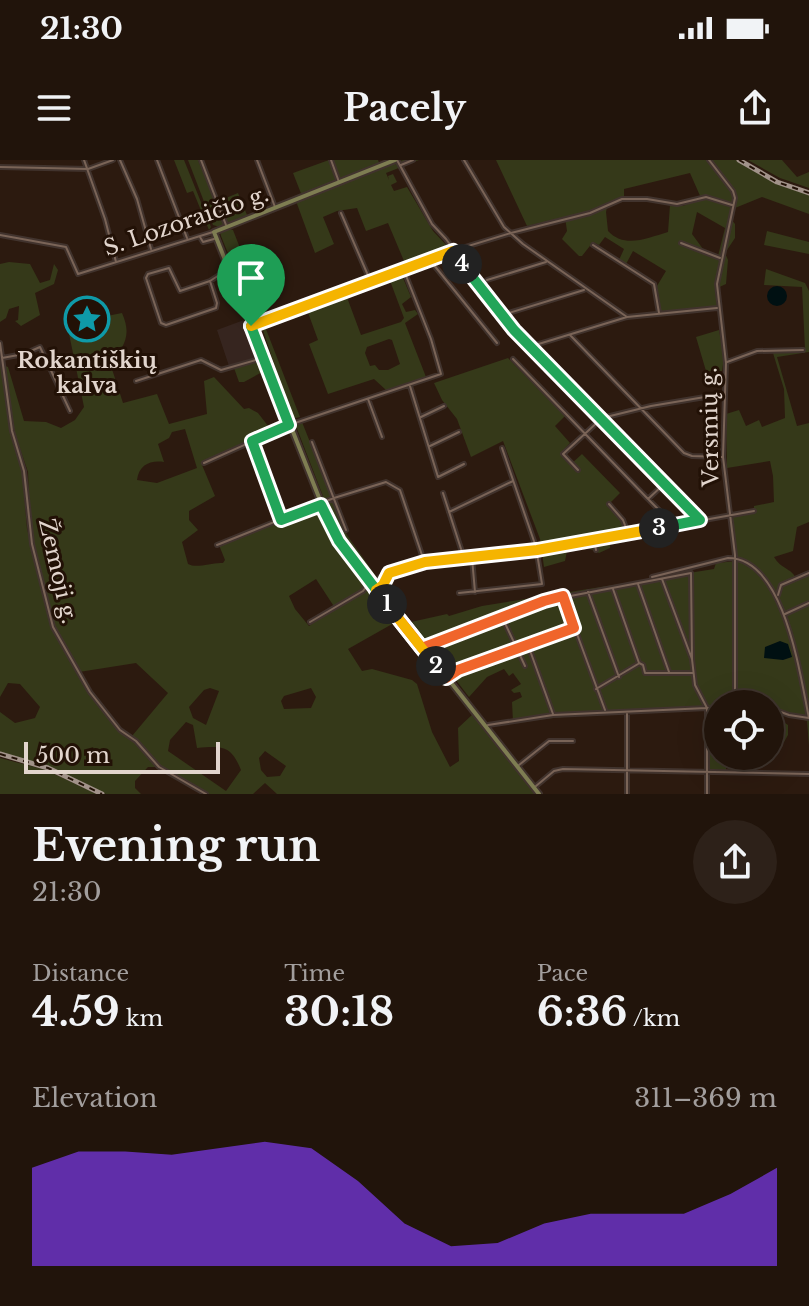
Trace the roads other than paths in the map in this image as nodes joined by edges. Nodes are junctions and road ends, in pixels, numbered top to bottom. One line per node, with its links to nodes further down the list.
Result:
1 (84, 160): 14 (street)
2 (113, 160): 14 (street)
3 (120, 160): 28 (street)
4 (157, 160): 24 (street)
5 (201, 160): 19 (street)
6 (257, 160): 17 (street)
7 (331, 160): 15 (street)
8 (396, 160): 12 (street); 15 (street, S. Lozoraičio g.)
9 (413, 160): 12 (street)
10 (464, 160): 21 (street)
11 (709, 160): 16 (street)
12 (399, 165): 29 (street)
13 (0, 167): 14 (street)
14 (88, 169): 33 (street)
15 (339, 183): 17 (street, S. Lozoraičio g.)
16 (734, 205): 21 (street); 31 (street, Versmių g.)
17 (275, 208): 19 (street, S. Lozoraičio g.)
18 (341, 213): 38 (street)
19 (227, 226): 20 (street, S. Lozoraičio g.)
20 (214, 232): 23 (street, S. Lozoraičio g.); 25 (street)
21 (511, 233): 29 (street); 32 (street)
22 (0, 235): 33 (street, S. Lozoraičio g.)
23 (200, 236): 24 (street, S. Lozoraičio g.); 25 (street)
24 (187, 239): 28 (street, S. Lozoraičio g.)
25 (217, 239): 35 (street)
26 (681, 243): 31 (street)
27 (593, 245): 41 (street)
28 (152, 250): 33 (street, S. Lozoraičio g.)
29 (453, 251): 30 (street); 42 (street)
30 (429, 258): 34 (street); 47 (street)
31 (721, 258): 40 (street, Versmių g.)
32 (548, 261): 36 (street); 39 (street)
33 (116, 262)
34 (403, 268): 38 (street); 55 (street)
35 (228, 269): 37 (street); 44 (street)
36 (487, 280)
37 (210, 281): 37 (street)
38 (370, 282): 44 (street)
39 (586, 289): 42 (street); 43 (street)
40 (719, 308): 41 (street); 53 (street, Versmių g.)
41 (660, 314): 43 (street)
42 (501, 315): 48 (street)
43 (627, 317): 45 (street)
44 (251, 326): 51 (street)
45 (570, 335): 48 (street); 59 (street)
46 (0, 343): 50 (street, Žemoji g.)
47 (497, 343)
48 (531, 346): 62 (street)
49 (803, 350): 53 (street)
50 (2, 358): 60 (street); 143 (street, Žemoji g.)
51 (263, 358): 54 (street); 63 (street)
52 (513, 359): 65 (street)
53 (726, 363): 56 (street, Versmių g.)
54 (136, 381)
55 (409, 385): 57 (street); 61 (street)
56 (724, 394): 59 (street); 71 (street, Versmių g.)
57 (367, 398): 63 (street); 66 (street)
58 (444, 406): 61 (street)
59 (641, 408): 62 (street); 71 (street)
60 (70, 411)
61 (420, 418): 69 (street)
62 (602, 418): 65 (street); 76 (street)
63 (289, 425): 67 (street); 81 (street)
64 (459, 432): 69 (street)
65 (585, 433): 74 (street); 79 (street)
66 (382, 437)
67 (252, 441): 72 (street); 86 (street)
68 (312, 442): 78 (street)
69 (428, 446): 73 (street)
70 (502, 448): 75 (street)
71 (723, 457): 84 (street, Versmių g.)
72 (204, 463)
73 (464, 464)
74 (578, 470)
75 (514, 481): 83 (street); 92 (street)
76 (664, 483): 79 (street); 87 (street)
77 (443, 493): 83 (street)
78 (334, 498): 81 (street); 88 (street); 97 (street)
79 (648, 499): 85 (street)
80 (609, 504): 89 (street)
81 (321, 505): 86 (street); 103 (street)
82 (754, 511): 84 (street)
83 (449, 512): 94 (street)
84 (729, 515): 87 (street); 96 (street, Versmių g.)
85 (668, 519)
86 (281, 520): 91 (street)
87 (700, 520): 89 (street)
88 (346, 530)
89 (628, 534): 90 (street)
90 (594, 540): 92 (street); 93 (street)
91 (217, 545)
92 (537, 550): 95 (street); 108 (street)
93 (596, 550)
94 (462, 552)
95 (471, 557): 97 (street); 108 (street)
96 (735, 558): 101 (street); 111 (street); 128 (street, Versmių g.)
97 (425, 562): 98 (street)
98 (389, 573): 100 (street); 106 (street)
99 (809, 573): 111 (street)
100 (380, 577)
101 (652, 577)
102 (662, 578): 104 (street); 120 (street); 120 (street)
103 (370, 582): 106 (street); 115 (street)
104 (637, 582): 105 (street); 123 (street)
105 (613, 587): 107 (street); 121 (street)
106 (376, 590): 118 (street)
107 (588, 591): 110 (street); 125 (street)
108 (475, 592): 109 (street)
109 (459, 593)
110 (563, 596): 114 (street); 116 (street)
111 (777, 596): 113 (street)
112 (809, 603): 113 (street)
113 (784, 615): 135 (street)
114 (503, 617): 118 (street); 119 (street)
115 (310, 622)
116 (574, 628): 117 (street); 127 (street)
117 (528, 645): 119 (street); 134 (street)
118 (422, 648): 126 (street)
119 (516, 650): 122 (street); 126 (street)
120 (692, 659): 124 (street)
121 (639, 663): 123 (street); 125 (street)
122 (525, 666)
123 (669, 673): 124 (street)
124 (693, 673): 129 (street)
125 (619, 677): 127 (street)
126 (446, 678): 136 (street)
127 (596, 689): 131 (street)
128 (735, 690)
129 (704, 702)
130 (704, 708): 133 (street)
131 (605, 712): 133 (street); 134 (street)
132 (784, 712): 135 (street)
133 (627, 713): 139 (street)
134 (553, 715): 136 (street)
135 (809, 718)
136 (485, 727): 138 (street)
137 (573, 741): 138 (street)
138 (517, 767): 142 (street)
139 (627, 770): 140 (street); 142 (street); 145 (street)
140 (706, 772): 141 (street); 146 (street)
141 (809, 774)
142 (534, 787): 144 (street)
143 (206, 794)
144 (539, 794)
145 (627, 794)
146 (707, 794)

